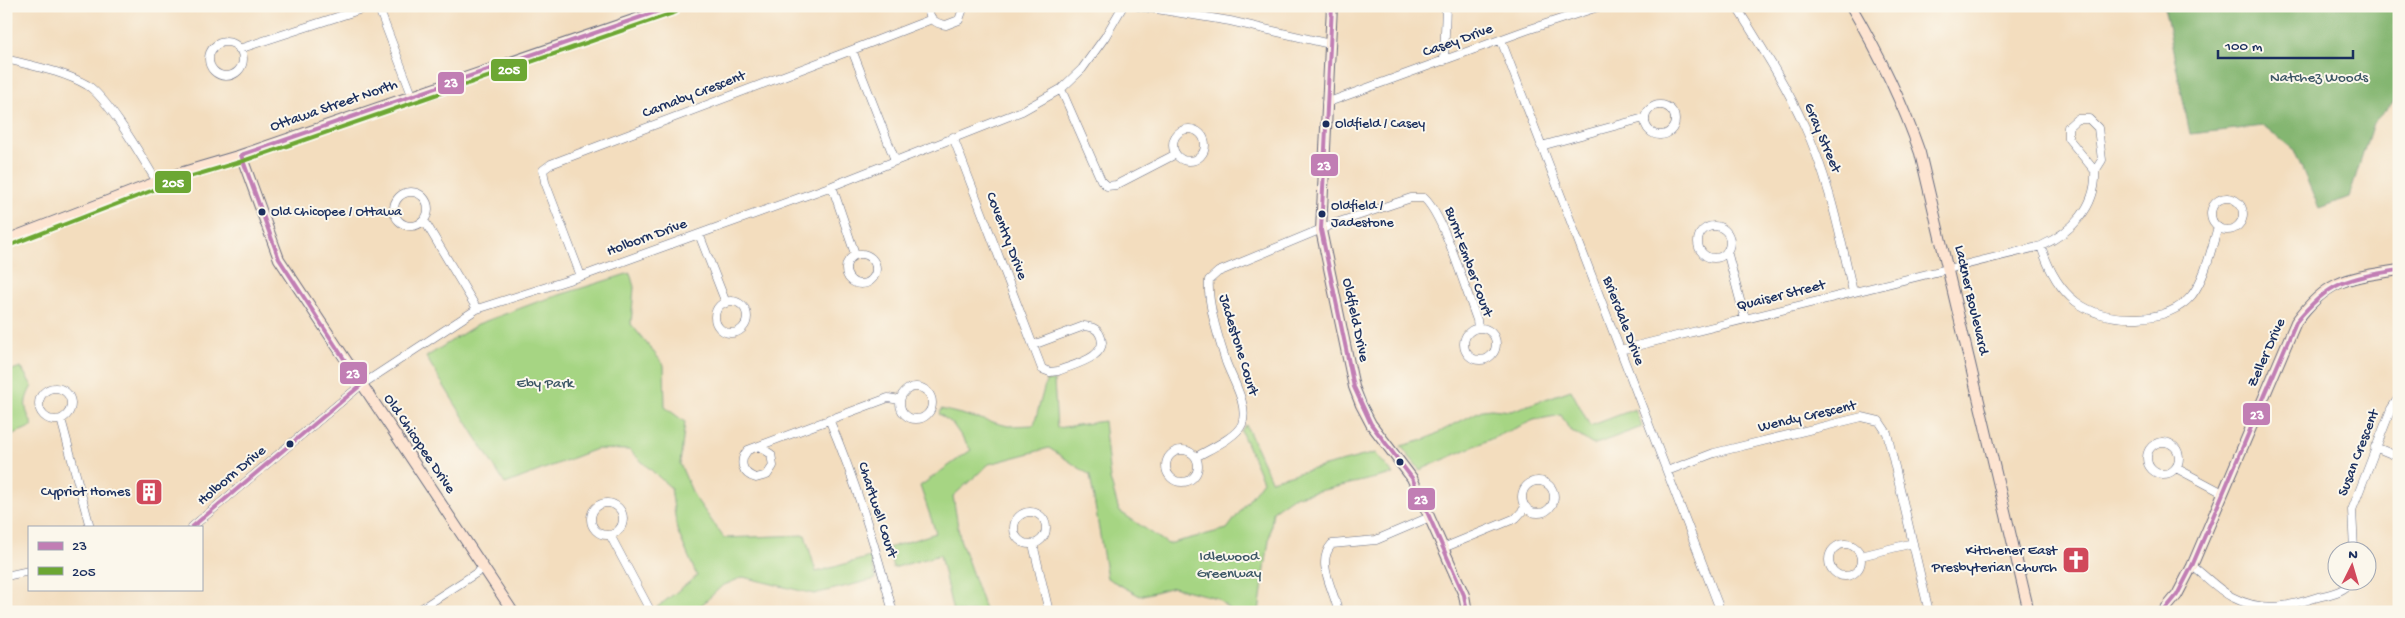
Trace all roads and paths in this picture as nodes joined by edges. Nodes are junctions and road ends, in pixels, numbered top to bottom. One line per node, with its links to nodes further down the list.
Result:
1 (371, 6): 16 (street)
2 (378, 6): 21 (street)
3 (674, 6): 21 (street, Ottawa Street North)
4 (928, 6): 13 (street)
5 (964, 6): 13 (street)
6 (1123, 6): 20 (street, Holborn Drive)
7 (1138, 6): 15 (street)
8 (1332, 6): 15 (street, Oldfield Drive)
9 (1446, 6): 19 (street)
10 (1601, 6): 14 (street, Casey Drive)
11 (1736, 6): 43 (street, Gray Street)
12 (1852, 6): 40 (street, Lackner Boulevard)
13 (932, 19): 17 (street)
14 (1502, 40): 19 (street, Casey Drive); 25 (street, Brierdale Drive)
15 (1330, 44): 22 (street, Oldfield Drive)
16 (239, 48): 16 (street)
17 (852, 50): 28 (street); 42 (street, Carnaby Crescent)
18 (6, 59): 30 (street)
19 (1444, 61): 22 (street, Casey Drive)
20 (1061, 89): 24 (street, Holborn Drive); 26 (street)
21 (412, 95): 27 (street, Ottawa Street North)
22 (1326, 103): 34 (street, Oldfield Drive)
23 (1644, 118): 23 (street); 25 (street)
24 (953, 137): 28 (street, Holborn Drive); 48 (street, Coventry Drive)
25 (1541, 146): 49 (street, Brierdale Drive)
26 (1176, 154): 26 (street)
27 (241, 155): 30 (street, Ottawa Street North); 50 (street, Old Chicopee Drive)
28 (895, 160): 31 (street, Holborn Drive)
29 (2095, 171): 29 (street, Quaiser Street); 37 (street, Quaiser Street)
30 (156, 182): 36 (street, Ottawa Street North)
31 (832, 186): 35 (street, Holborn Drive); 39 (street)
32 (424, 220): 32 (street); 45 (street)
33 (2218, 227): 33 (street); 37 (street)
34 (1321, 230): 47 (street, Burnt Ember Court); 57 (street, Jadestone Court); 63 (street, Oldfield Drive)
35 (699, 234): 42 (street, Holborn Drive); 44 (street)
36 (6, 240)
37 (2041, 246): 40 (street, Quaiser Street)
38 (1727, 252): 38 (street); 46 (street)
39 (855, 254): 39 (street)
40 (1949, 269): 43 (street, Quaiser Street); 87 (street, Lackner Boulevard)
41 (2399, 270): 61 (street, Zeller Drive)
42 (581, 276): 45 (street, Holborn Drive)
43 (1853, 292): 46 (street, Quaiser Street)
44 (726, 303): 44 (street)
45 (477, 309): 50 (street, Holborn Drive)
46 (1746, 319): 49 (street, Quaiser Street)
47 (1478, 328): 47 (street, Burnt Ember Court)
48 (1033, 345): 48 (street, Coventry Drive)
49 (1620, 350): 60 (street, Brierdale Drive)
50 (361, 385): 65 (street, Holborn Drive); 73 (street, Old Chicopee Drive)
51 (2399, 397): 56 (street, Susan Crescent)
52 (900, 400): 52 (street); 54 (street)
53 (61, 419): 53 (street); 64 (street)
54 (828, 419): 55 (street); 81 (street, Chartwell Court)
55 (760, 447): 55 (street)
56 (2376, 447): 58 (street); 67 (street, Susan Crescent)
57 (1196, 457): 57 (street)
58 (2399, 457)
59 (2176, 468): 59 (street); 61 (street)
60 (1667, 471): 68 (street, Wendy Crescent); 85 (street, Brierdale Drive)
61 (2223, 493): 72 (street, Zeller Drive)
62 (1526, 507): 62 (street); 70 (street)
63 (1430, 517): 70 (street, Oldfield Drive); 77 (street)
64 (90, 526)
65 (193, 526)
66 (610, 535): 66 (street); 80 (street)
67 (2354, 540)
68 (1913, 543): 71 (street); 86 (street, Wendy Crescent)
69 (1033, 544): 69 (street); 82 (street)
70 (1443, 548): 84 (street, Oldfield Drive)
71 (1861, 556): 71 (street)
72 (2192, 566): 76 (street); 88 (street, Zeller Drive)
73 (484, 568): 78 (street); 79 (street, Old Chicopee Drive)
74 (28, 572): 75 (street)
75 (6, 576)
76 (2341, 590)
77 (1336, 611): 83 (street)
78 (416, 612)
79 (513, 612)
80 (651, 612)
81 (893, 612)
82 (1049, 612)
83 (1341, 612)
84 (1467, 612)
85 (1721, 612)
86 (1929, 612)
87 (2029, 612)
88 (2163, 612)

